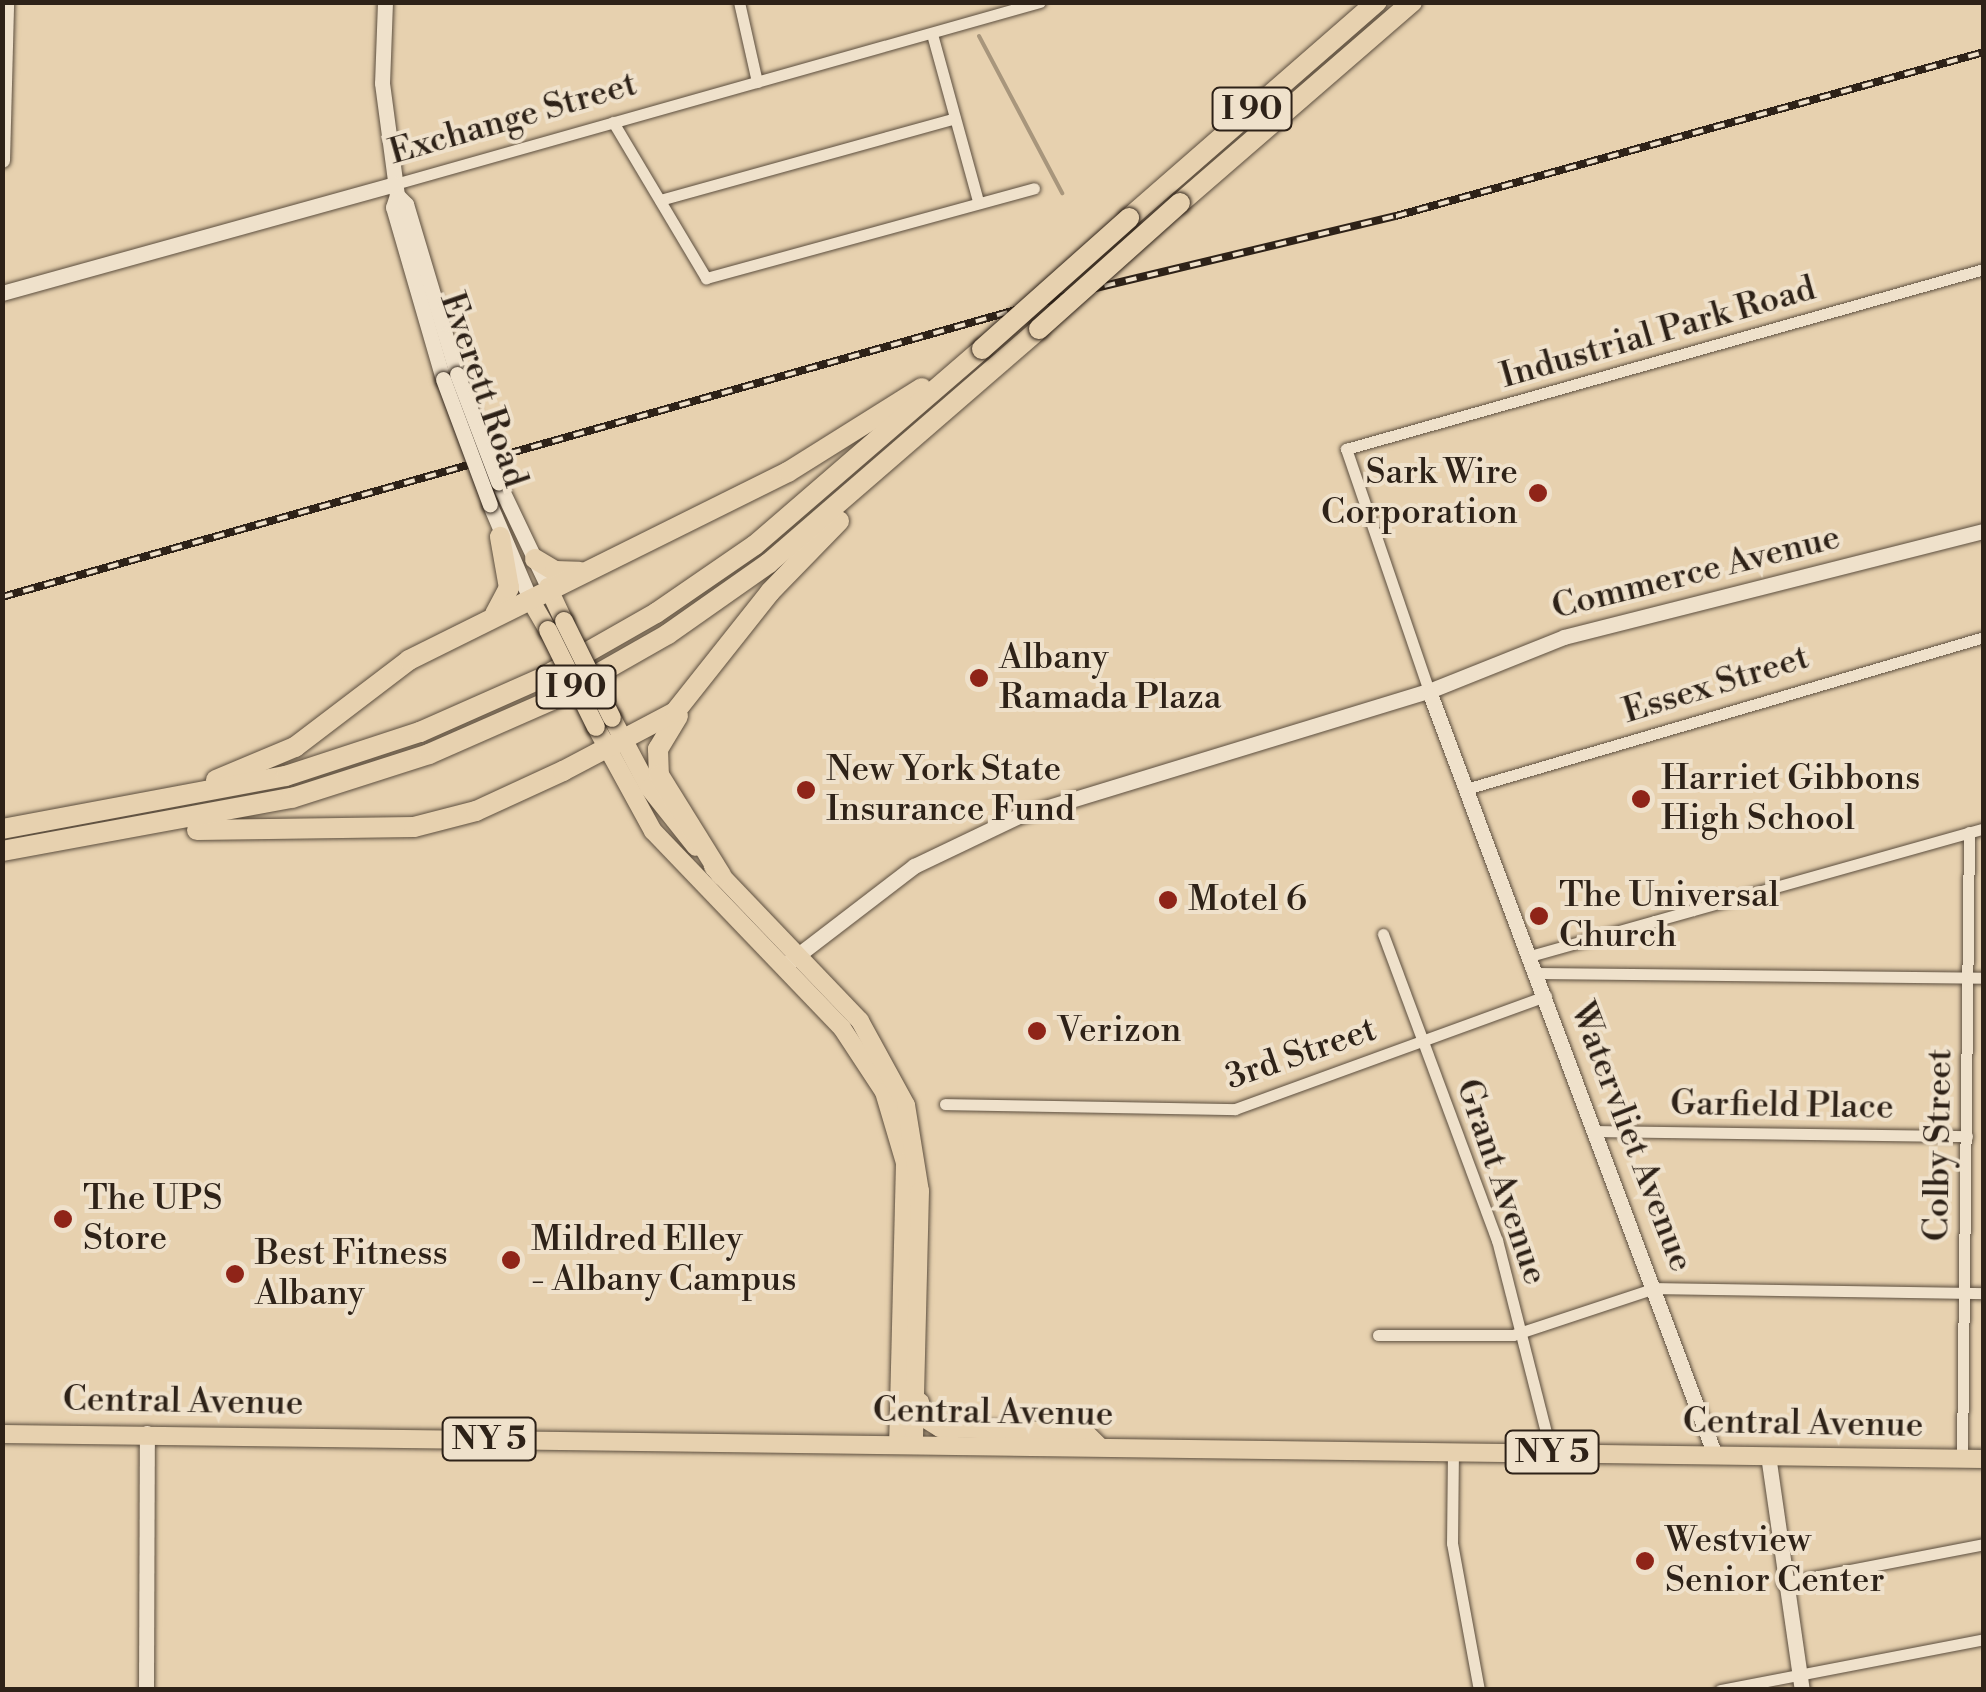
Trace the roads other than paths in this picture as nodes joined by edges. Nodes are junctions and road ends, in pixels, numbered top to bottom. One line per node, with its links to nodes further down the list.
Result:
1 (6, 2): 11 (street)
2 (385, 2): 13 (street, Everett Road)
3 (739, 2): 8 (street)
4 (1040, 2): 7 (street, Exchange Street)
5 (1377, 2): 18 (highway, I 90, bridge)
6 (1412, 2): 20 (highway, I 90, bridge)
7 (932, 34): 8 (street, Exchange Street); 9 (street)
8 (756, 82): 10 (street, Exchange Street)
9 (955, 118): 14 (street); 15 (street)
10 (613, 122): 13 (street, Exchange Street); 14 (street)
11 (2, 160)
12 (1034, 188): 15 (street)
13 (396, 190): 17 (street, Exchange Street); 19 (street, Everett Road)
14 (660, 200): 15 (street)
15 (978, 200)
16 (1984, 269): 21 (street, Industrial Park Road)
17 (2, 293)
18 (982, 349): 25 (highway); 33 (highway, I 90)
19 (450, 376): 23 (street, Everett Road, bridge); 24 (street, Everett Road, bridge)
20 (971, 389): 29 (highway); 37 (highway, I 90)
21 (1346, 448): 30 (street, Watervliet Avenue)
22 (1984, 531): 30 (street, Commerce Avenue)
23 (500, 537): 26 (street, Everett Road); 27 (highway)
24 (535, 559): 25 (highway); 26 (street, Everett Road)
25 (581, 571): 26 (highway)
26 (539, 593): 27 (highway); 31 (main road, bridge)
27 (479, 625): 33 (highway)
28 (1984, 637): 32 (street, Essex Street)
29 (708, 675): 31 (highway); 39 (highway)
30 (1429, 690): 32 (street, Watervliet Avenue); 42 (street, Commerce Avenue)
31 (614, 746): 37 (highway); 39 (main road); 42 (main road)
32 (1466, 789): 41 (street, Watervliet Avenue)
33 (25, 826): 35 (highway, I 90)
34 (1984, 828): 36 (street)
35 (2, 829)
36 (1969, 832): 41 (street); 44 (street, Colby Street)
37 (106, 835): 38 (highway, I 90)
38 (2, 851)
39 (721, 875): 42 (main road)
40 (1383, 934): 47 (street, Grant Avenue)
41 (1530, 956): 43 (street, Watervliet Avenue)
42 (790, 962): 51 (main road); 57 (main road)
43 (1537, 973): 44 (street); 46 (street, Watervliet Avenue)
44 (1969, 978): 45 (street); 50 (street, Colby Street)
45 (1984, 978)
46 (1546, 996): 47 (street, 3rd Street); 49 (street, Watervliet Avenue)
47 (1422, 1041): 48 (street, 3rd Street); 55 (street, Grant Avenue)
48 (945, 1104)
49 (1596, 1131): 50 (street, Garfield Place); 52 (street, Watervliet Avenue)
50 (1967, 1136): 53 (street, Colby Street)
51 (905, 1284): 60 (main road); 61 (main road)
52 (1655, 1288): 53 (street); 55 (street); 65 (street, Watervliet Avenue)
53 (1964, 1292): 54 (street); 67 (street, Colby Street)
54 (1984, 1293)
55 (1523, 1333): 56 (street); 64 (street, Grant Avenue)
56 (1378, 1335)
57 (917, 1382): 61 (main road); 62 (main road)
58 (147, 1433): 59 (main road, Central Avenue / NY 5); 60 (main road, Central Avenue / NY 5); 73 (street)
59 (2, 1434)
60 (821, 1444): 61 (main road, Central Avenue / NY 5)
61 (906, 1444): 62 (main road, Central Avenue / NY 5)
62 (1099, 1446): 63 (main road, Central Avenue / NY 5)
63 (1452, 1449): 64 (main road, Central Avenue / NY 5); 74 (street)
64 (1551, 1452): 65 (main road, Central Avenue / NY 5)
65 (1714, 1454): 66 (main road, Central Avenue / NY 5)
66 (1768, 1455): 67 (main road, Central Avenue / NY 5); 70 (street)
67 (1962, 1458): 68 (main road, Central Avenue / NY 5)
68 (1984, 1459)
69 (1984, 1544): 70 (street)
70 (1782, 1583): 72 (street)
71 (1984, 1639): 72 (street)
72 (1801, 1682): 75 (street)
73 (146, 1690)
74 (1480, 1690)
75 (1720, 1690)

